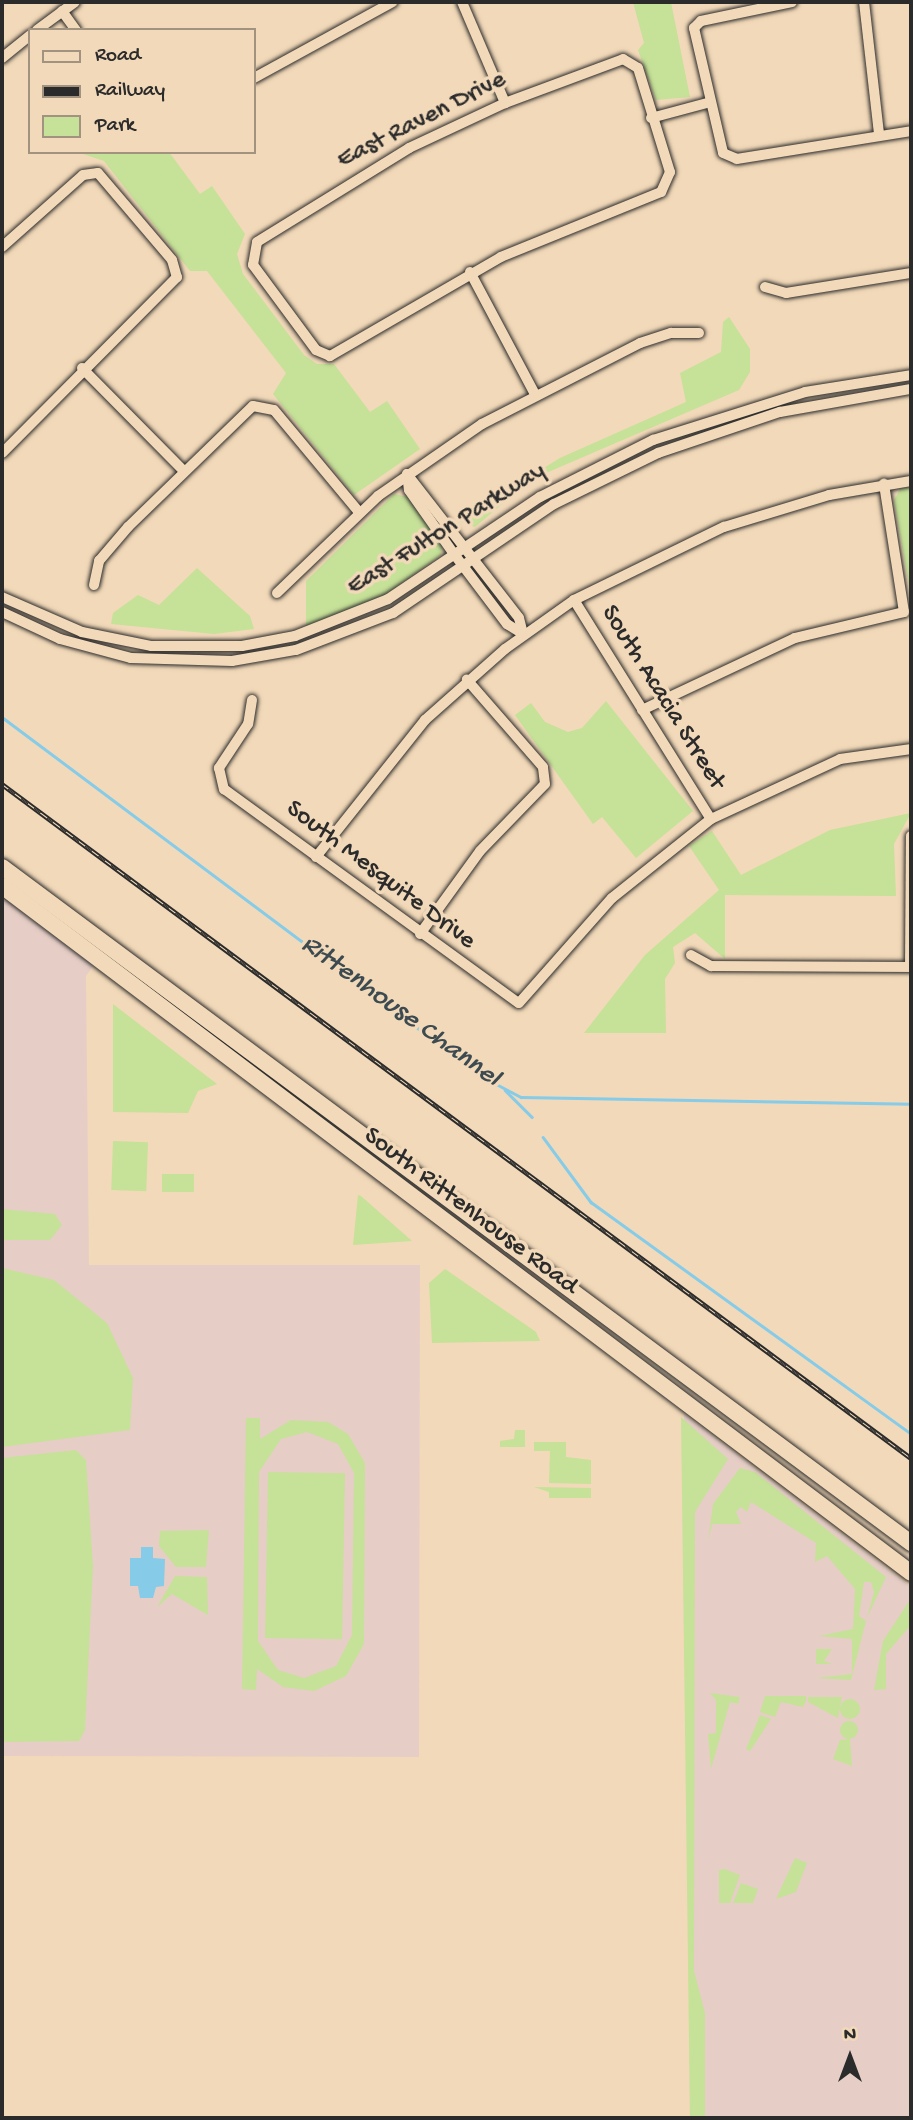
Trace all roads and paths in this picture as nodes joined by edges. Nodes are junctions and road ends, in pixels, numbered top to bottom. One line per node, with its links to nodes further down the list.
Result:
1 (75, 2): 6 (street)
2 (393, 2): 11 (street)
3 (462, 2): 12 (street)
4 (792, 2): 13 (street)
5 (864, 2): 16 (street)
6 (62, 11): 7 (street); 8 (street)
7 (40, 28)
8 (75, 28)
9 (28, 37): 10 (street)
10 (2, 58)
11 (256, 77)
12 (505, 103): 14 (street, East Raven Drive); 18 (street, East Raven Drive)
13 (707, 103): 14 (street); 16 (street)
14 (652, 118): 18 (street)
15 (911, 131): 16 (street)
16 (879, 134)
17 (2, 247): 22 (street)
18 (470, 272): 25 (street)
19 (911, 273): 20 (street)
20 (765, 286)
21 (699, 333): 25 (street)
22 (82, 368): 26 (street); 27 (street)
23 (911, 375): 32 (street, East Fulton Parkway)
24 (911, 389): 34 (street, East Fulton Parkway)
25 (535, 394): 28 (street)
26 (2, 453)
27 (182, 469): 31 (street); 36 (street)
28 (407, 474): 31 (street); 32 (street); 33 (street)
29 (911, 481): 30 (street)
30 (884, 484): 39 (street); 44 (street)
31 (359, 512): 37 (street)
32 (464, 546): 33 (street, East Fulton Parkway); 34 (street)
33 (454, 554): 35 (street); 38 (street, East Fulton Parkway)
34 (473, 557): 35 (street, East Fulton Parkway); 41 (street)
35 (462, 565): 40 (street, East Fulton Parkway); 41 (street)
36 (94, 585)
37 (276, 593)
38 (2, 597)
39 (574, 600): 41 (street); 44 (street, South Acacia Street)
40 (2, 612)
41 (523, 634): 42 (street)
42 (467, 680): 48 (street); 51 (street)
43 (252, 700): 48 (street, South Mesquite Drive)
44 (642, 710): 46 (street, South Acacia Street)
45 (911, 749): 46 (street)
46 (711, 819): 51 (street, South Mesquite Drive)
47 (911, 836): 53 (street)
48 (316, 857): 51 (street, South Mesquite Drive)
49 (2, 867): 54 (main road, South Rittenhouse Road)
50 (2, 886): 55 (main road, South Rittenhouse Road)
51 (420, 934)
52 (691, 955): 53 (street)
53 (911, 967)
54 (460, 1209): 55 (main road); 57 (main road, South Rittenhouse Road)
55 (446, 1227): 56 (main road, South Rittenhouse Road)
56 (746, 1449): 57 (main road); 59 (main road, South Rittenhouse Road)
57 (820, 1476): 58 (main road, South Rittenhouse Road)
58 (911, 1543)
59 (911, 1572)

